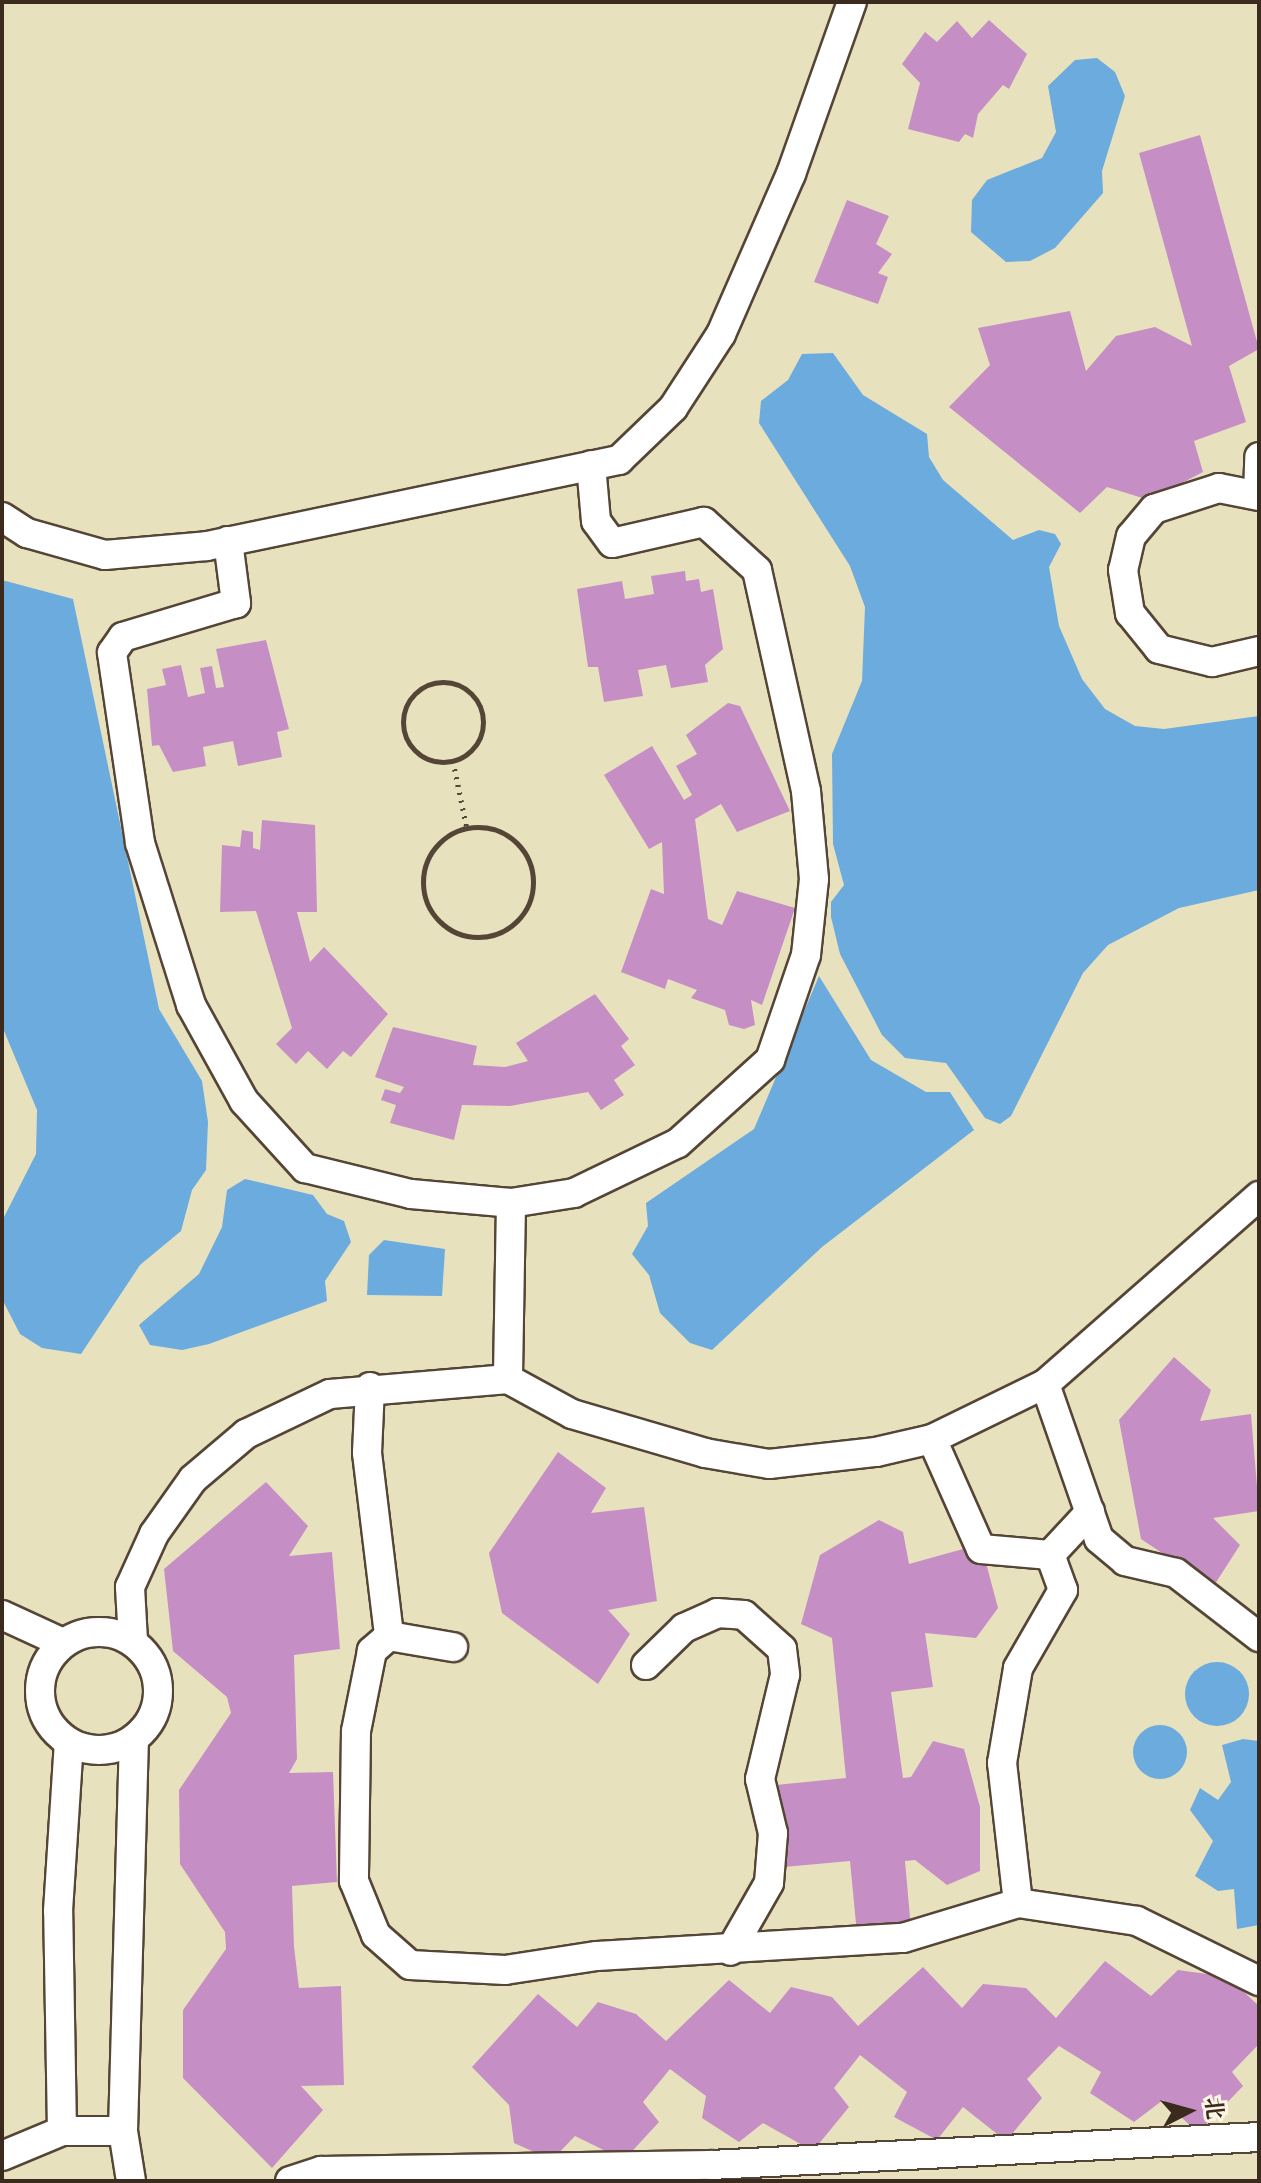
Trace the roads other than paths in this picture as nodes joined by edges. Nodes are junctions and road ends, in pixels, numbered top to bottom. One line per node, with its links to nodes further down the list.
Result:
1 (852, 2): 3 (street)
2 (1259, 457): 4 (street)
3 (591, 465): 6 (street); 9 (street)
4 (1258, 496): 7 (street)
5 (2, 517): 6 (street)
6 (228, 541): 9 (street)
7 (1259, 651)
8 (1259, 1196): 11 (street)
9 (511, 1203): 10 (street)
10 (508, 1379): 12 (street); 13 (street)
11 (1045, 1384): 13 (street); 14 (street)
12 (370, 1387): 17 (street); 19 (street)
13 (932, 1439): 15 (street)
14 (1090, 1512): 15 (street); 18 (street)
15 (1050, 1555): 25 (street)
16 (2, 1615): 20 (street)
17 (389, 1636): 21 (street); 26 (street)
18 (1259, 1637)
19 (133, 1641): 20 (street); 23 (street)
20 (63, 1643): 24 (street)
21 (453, 1647)
22 (646, 1665): 26 (street)
23 (134, 1739): 24 (street); 29 (street)
24 (69, 1742): 28 (street)
25 (1018, 1903): 26 (street); 27 (street)
26 (730, 1951)
27 (1259, 1981)
28 (62, 2131): 29 (street); 31 (street)
29 (123, 2131): 32 (street)
30 (1259, 2137): 33 (street)
31 (2, 2156)
32 (131, 2181)
33 (290, 2181)

